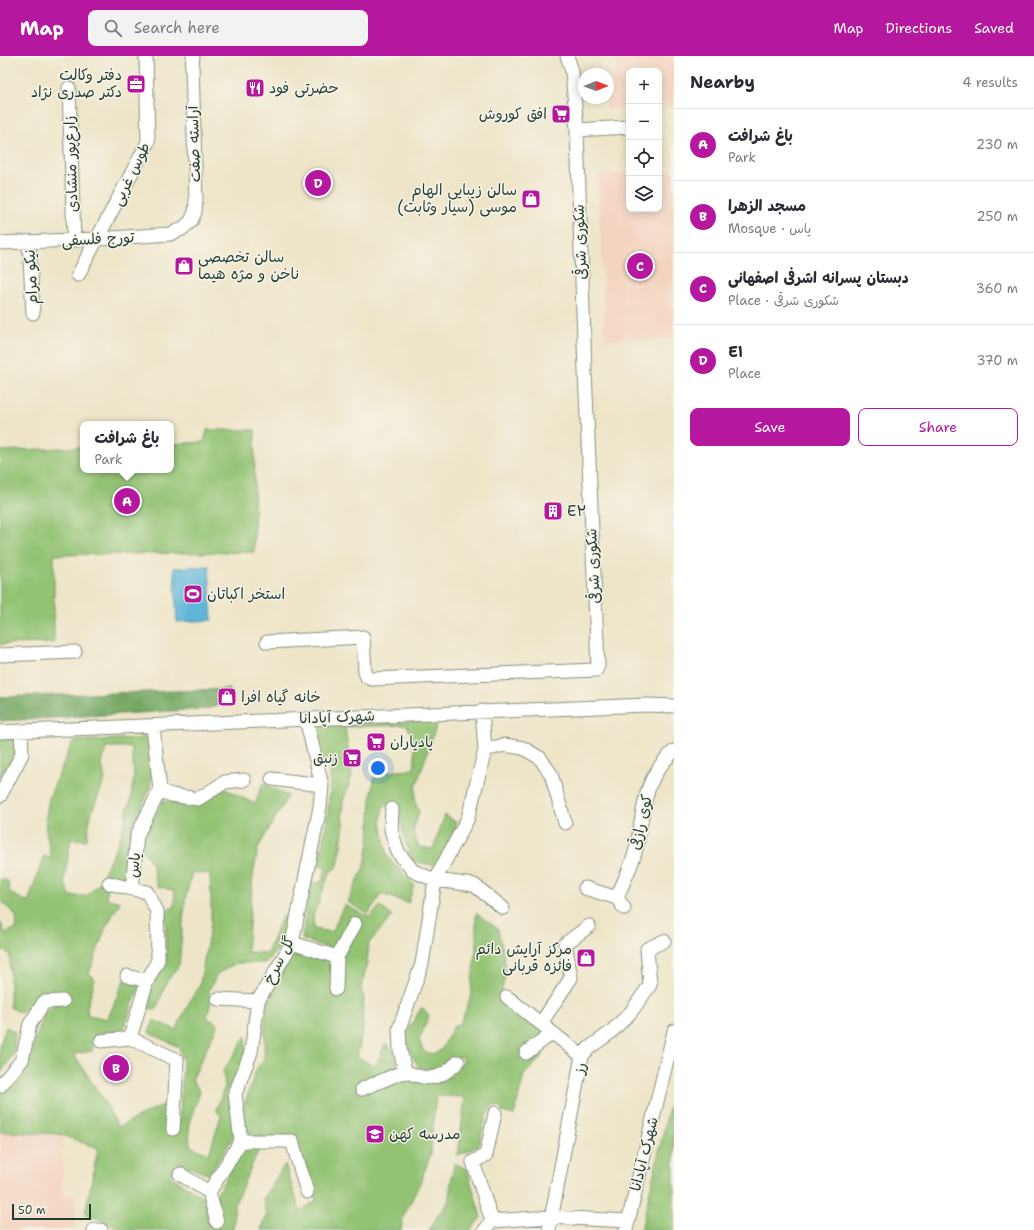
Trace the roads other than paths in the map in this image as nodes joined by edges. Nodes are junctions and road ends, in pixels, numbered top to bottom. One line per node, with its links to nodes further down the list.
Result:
1 (146, 56): 11 (street, طوس غربی)
2 (567, 56): 5 (street, شکوری شرقی)
3 (576, 56): 5 (street, شکوری شرقی)
4 (191, 59): 9 (street, آراسته صفت)
5 (572, 72): 8 (street, شکوری شرقی)
6 (69, 88): 10 (street, زارع‌پور منشادی)
7 (626, 127): 8 (street)
8 (577, 130): 16 (street, شکوری شرقی)
9 (191, 221): 11 (street, تورج فلسفی)
10 (74, 240): 11 (street, تورج فلسفی); 12 (street, تورج فلسفی)
11 (98, 240): 14 (street, طوس غربی)
12 (30, 242): 13 (street, تورج فلسفی); 15 (street, نیکو مرام)
13 (0, 243)
14 (78, 275)
15 (33, 312)
16 (267, 642)
17 (75, 652): 18 (street)
18 (0, 655)
19 (674, 706): 20 (street, شهرک آپادانا)
20 (482, 711): 21 (street, شهرک آپادانا); 25 (street)
21 (306, 719): 22 (street, شهرک آپادانا); 29 (street, گل سرخ)
22 (153, 726): 23 (street, شهرک آپادانا); 30 (street)
23 (21, 731): 24 (street, شهرک آپادانا); 31 (street)
24 (0, 732)
25 (485, 750): 33 (street); 34 (street)
26 (674, 751): 36 (street, کوی رازقی)
27 (272, 779): 29 (street)
28 (244, 780): 30 (street)
29 (322, 785): 42 (street, گل سرخ)
30 (160, 790): 37 (street, یاس)
31 (0, 796)
32 (392, 809): 34 (street)
33 (565, 823)
34 (436, 880): 38 (street); 59 (street)
35 (109, 883): 37 (street)
36 (585, 888)
37 (132, 889): 45 (street, یاس)
38 (503, 908)
39 (355, 924): 43 (street)
40 (589, 926): 51 (street)
41 (664, 941): 57 (street, رز)
42 (292, 943): 43 (street); 50 (street, گل سرخ)
43 (337, 957): 46 (street)
44 (127, 976): 45 (street)
45 (147, 981): 54 (street, یاس)
46 (336, 989)
47 (507, 997): 51 (street)
48 (218, 999): 50 (street)
49 (63, 1001): 60 (street)
50 (258, 1001): 64 (street, گل سرخ)
51 (540, 1023): 53 (street)
52 (674, 1032): 70 (street, شهرک آپادانا)
53 (552, 1033): 56 (street); 57 (street)
54 (130, 1038): 55 (street); 63 (street)
55 (101, 1041)
56 (526, 1053)
57 (582, 1056): 68 (street, رز)
58 (458, 1062): 59 (street)
59 (405, 1071): 61 (street)
60 (0, 1086)
61 (362, 1089)
62 (495, 1113): 71 (street)
63 (173, 1129)
64 (241, 1141): 66 (street); 67 (street)
65 (180, 1174): 66 (street)
66 (209, 1192): 69 (street)
67 (307, 1192)
68 (552, 1217): 70 (street); 71 (street); 74 (street, رز)
69 (217, 1222)
70 (627, 1225)
71 (489, 1226)
72 (94, 1230): 73 (street)
73 (101, 1230)
74 (549, 1230)

